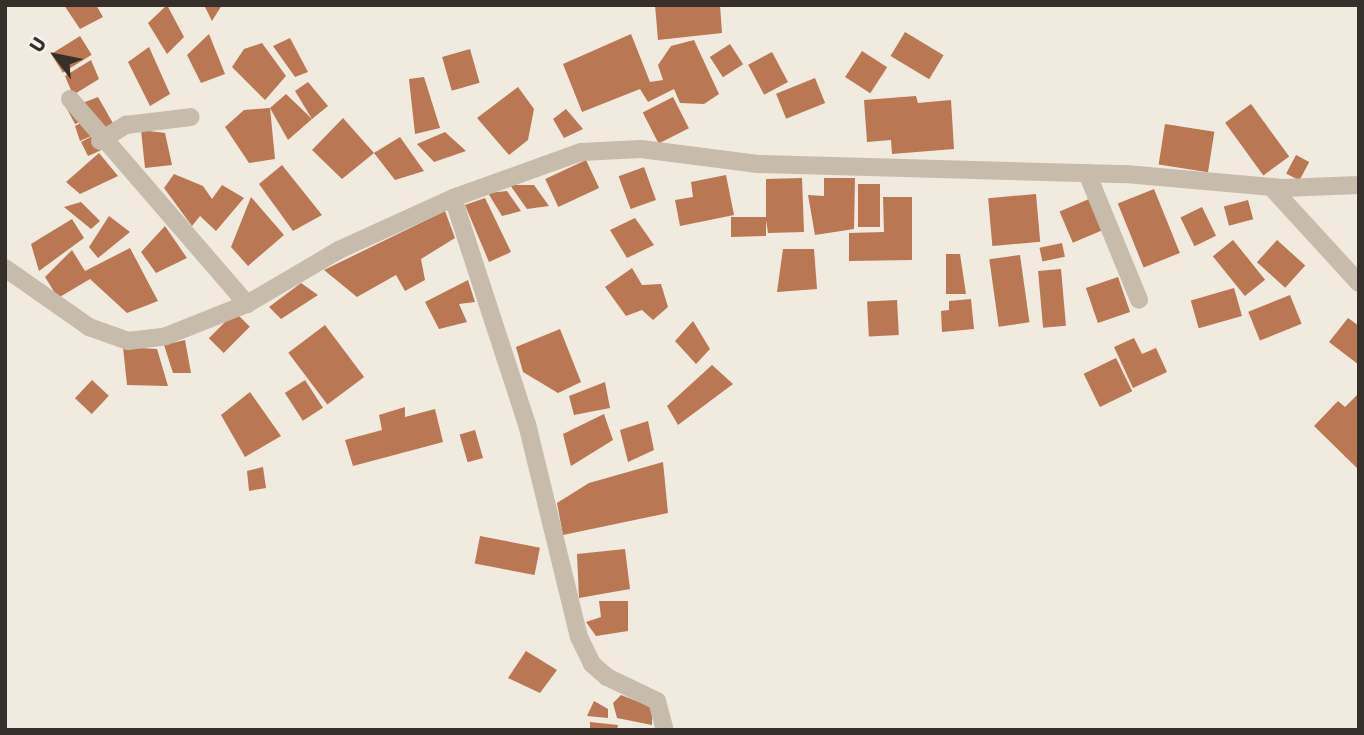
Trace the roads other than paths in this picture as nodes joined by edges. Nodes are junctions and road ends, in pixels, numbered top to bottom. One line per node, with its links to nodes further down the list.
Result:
1 (69, 99): 3 (street)
2 (191, 117): 3 (street)
3 (100, 141): 11 (street)
4 (1087, 173): 6 (street); 7 (street); 10 (street)
5 (1359, 185): 6 (street)
6 (1271, 187): 9 (street)
7 (453, 198): 11 (street); 12 (street)
8 (5, 268): 11 (street)
9 (1359, 283)
10 (1139, 300)
11 (247, 304)
12 (665, 730)

